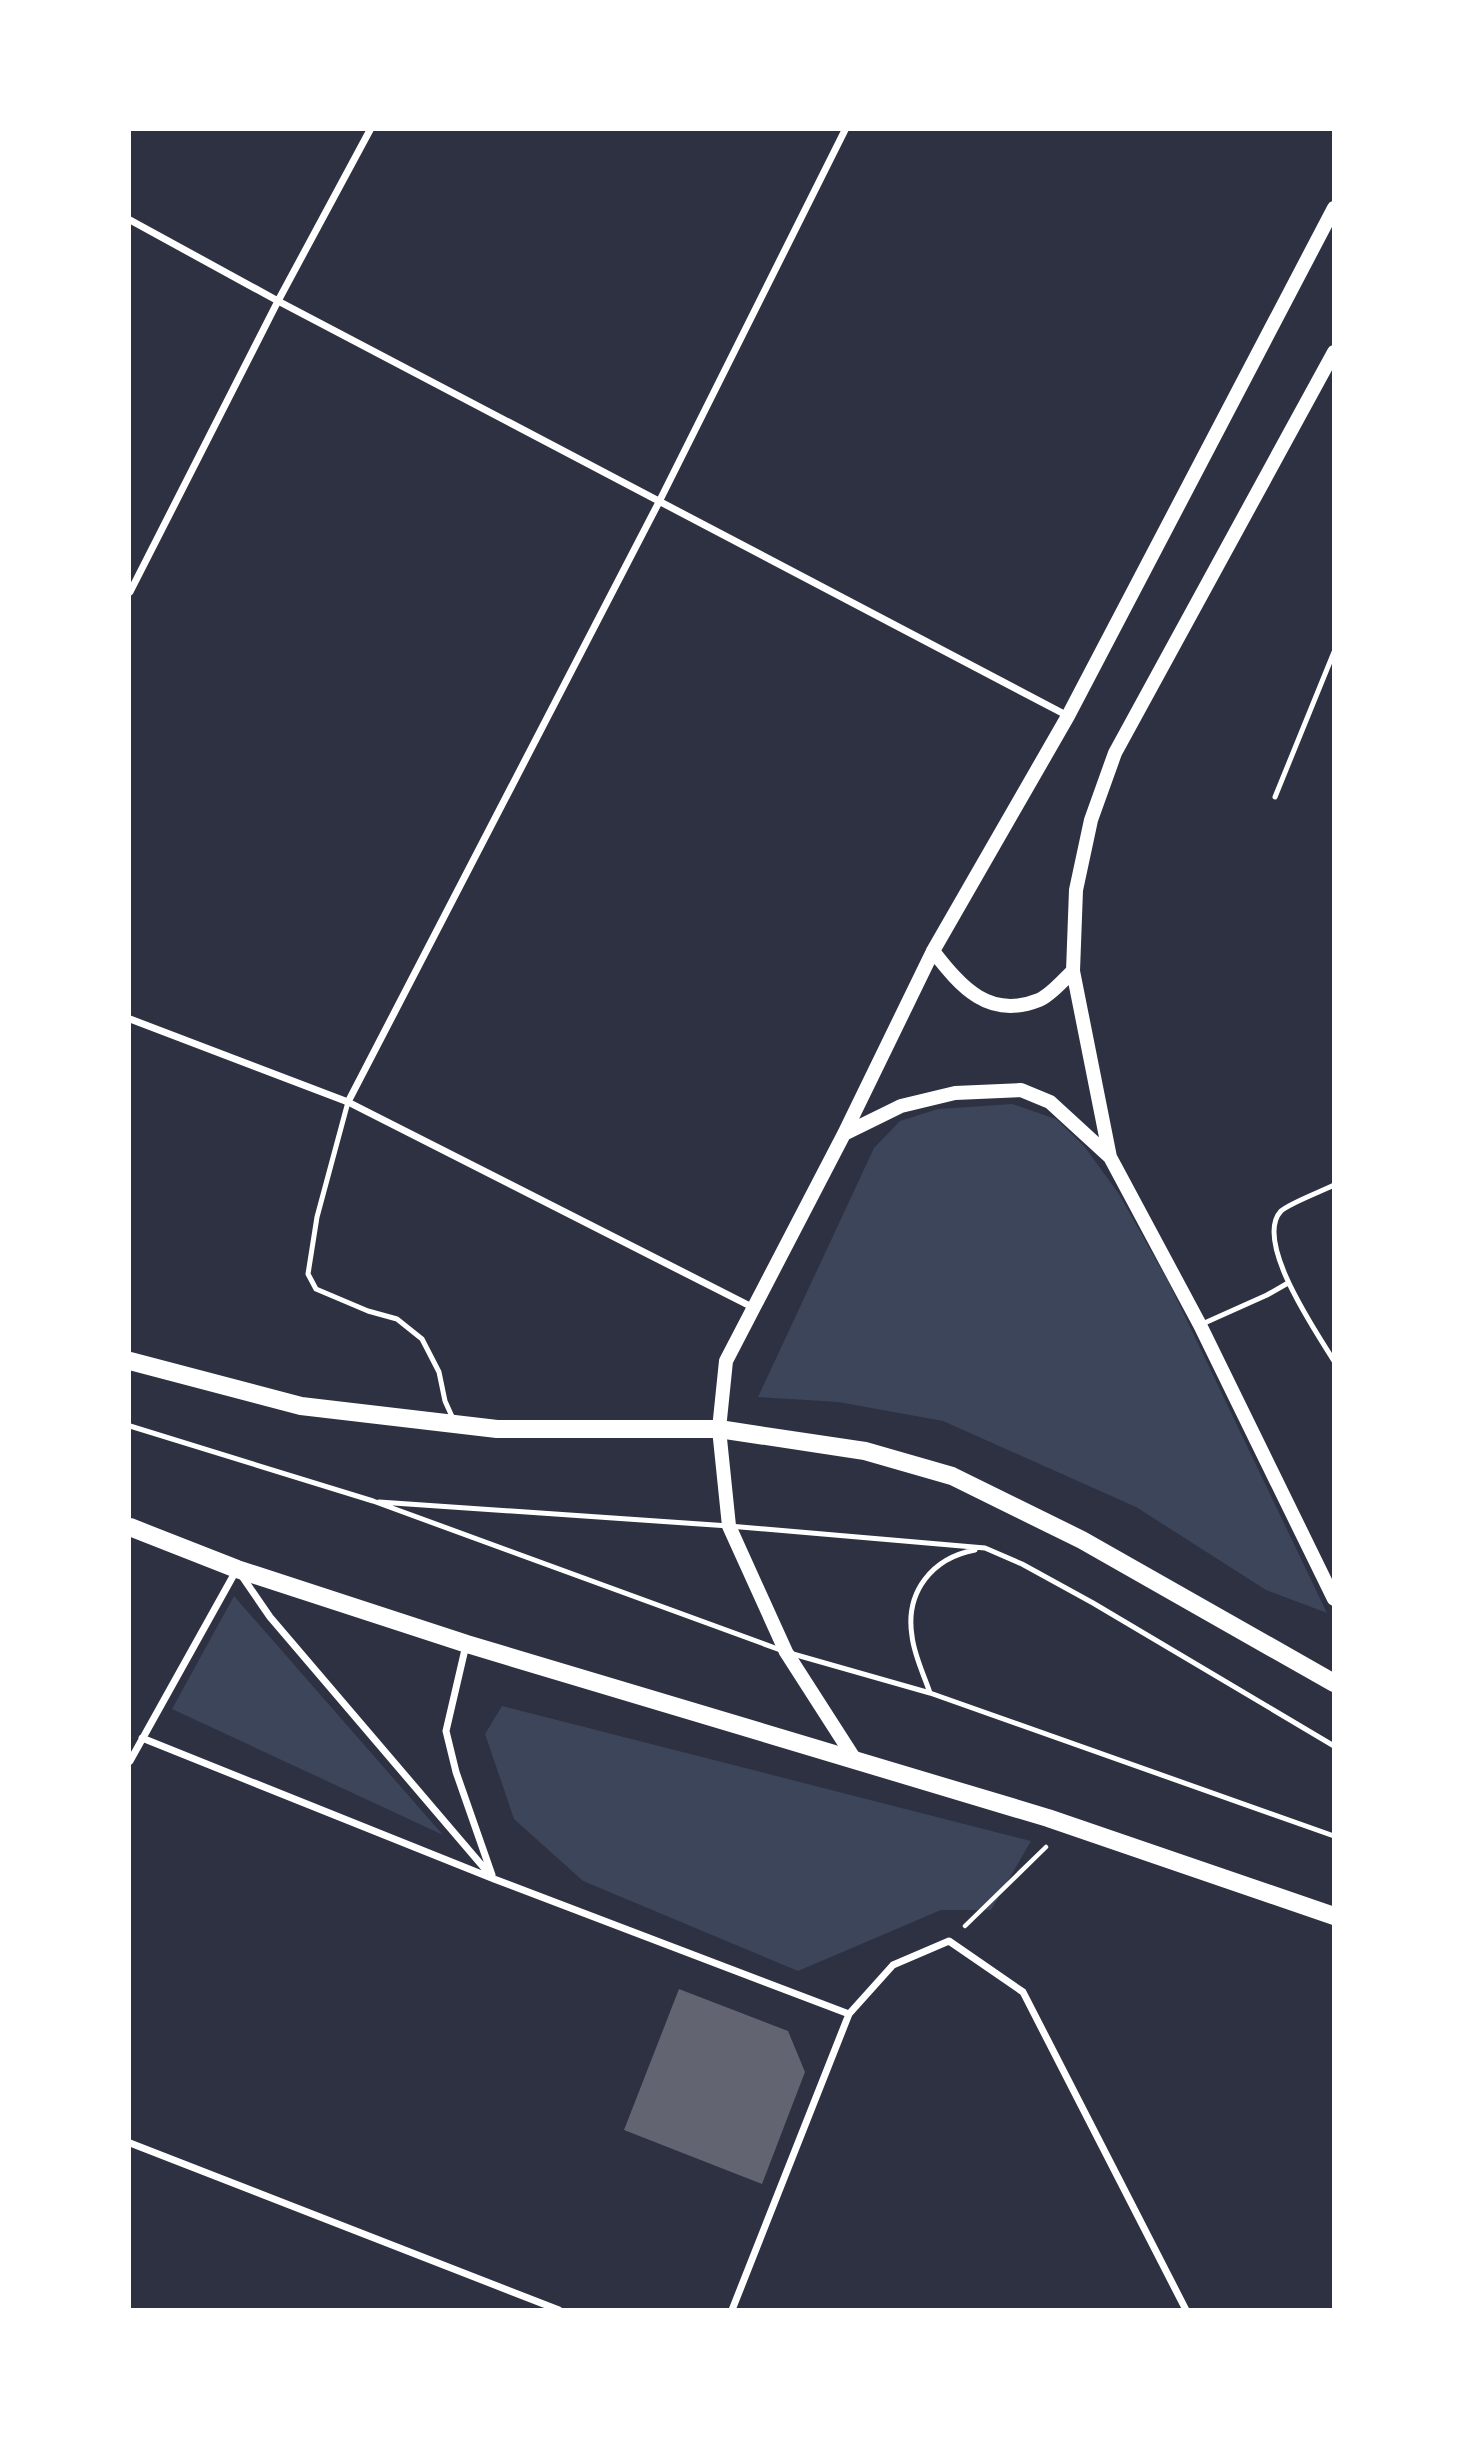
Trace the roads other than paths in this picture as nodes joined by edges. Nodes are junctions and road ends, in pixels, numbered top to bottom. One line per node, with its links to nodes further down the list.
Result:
1 (370, 130): 5 (street)
2 (845, 130): 7 (street)
3 (1334, 208): 10 (main road)
4 (130, 220): 5 (street)
5 (278, 301): 7 (street); 8 (street)
6 (1334, 352): 13 (main road)
7 (659, 502): 10 (street); 15 (street)
8 (130, 592)
9 (1334, 652): 11 (lane)
10 (1068, 716): 12 (main road)
11 (1275, 797)
12 (933, 951): 13 (main road); 16 (main road)
13 (1073, 971): 17 (main road)
14 (130, 1019): 15 (street)
15 (348, 1102): 20 (street); 24 (lane)
16 (844, 1135): 17 (main road); 20 (main road)
17 (1110, 1157): 21 (main road)
18 (1334, 1185): 19 (lane)
19 (1288, 1283): 21 (lane); 23 (lane)
20 (754, 1308): 26 (main road)
21 (1200, 1325): 32 (main road)
22 (130, 1361): 24 (main road)
23 (1334, 1361)
24 (455, 1424): 26 (main road)
25 (130, 1426): 27 (lane)
26 (719, 1429): 28 (main road); 35 (main road)
27 (373, 1501): 28 (lane); 34 (lane)
28 (729, 1526): 30 (lane); 34 (main road)
29 (130, 1527): 31 (main road)
30 (985, 1548): 36 (lane); 38 (lane)
31 (237, 1569): 33 (main road); 37 (street); 42 (street)
32 (1334, 1600)
33 (467, 1644): 39 (main road); 42 (street)
34 (786, 1652): 36 (lane); 39 (main road)
35 (1334, 1683)
36 (930, 1693): 41 (lane)
37 (142, 1738): 40 (street); 42 (street)
38 (1334, 1746)
39 (854, 1758): 43 (main road)
40 (130, 1761)
41 (1334, 1836)
42 (494, 1879): 44 (street)
43 (1334, 1916)
44 (849, 2014): 47 (street); 48 (street)
45 (130, 2143): 46 (street)
46 (559, 2309)
47 (732, 2309)
48 (1186, 2309)

